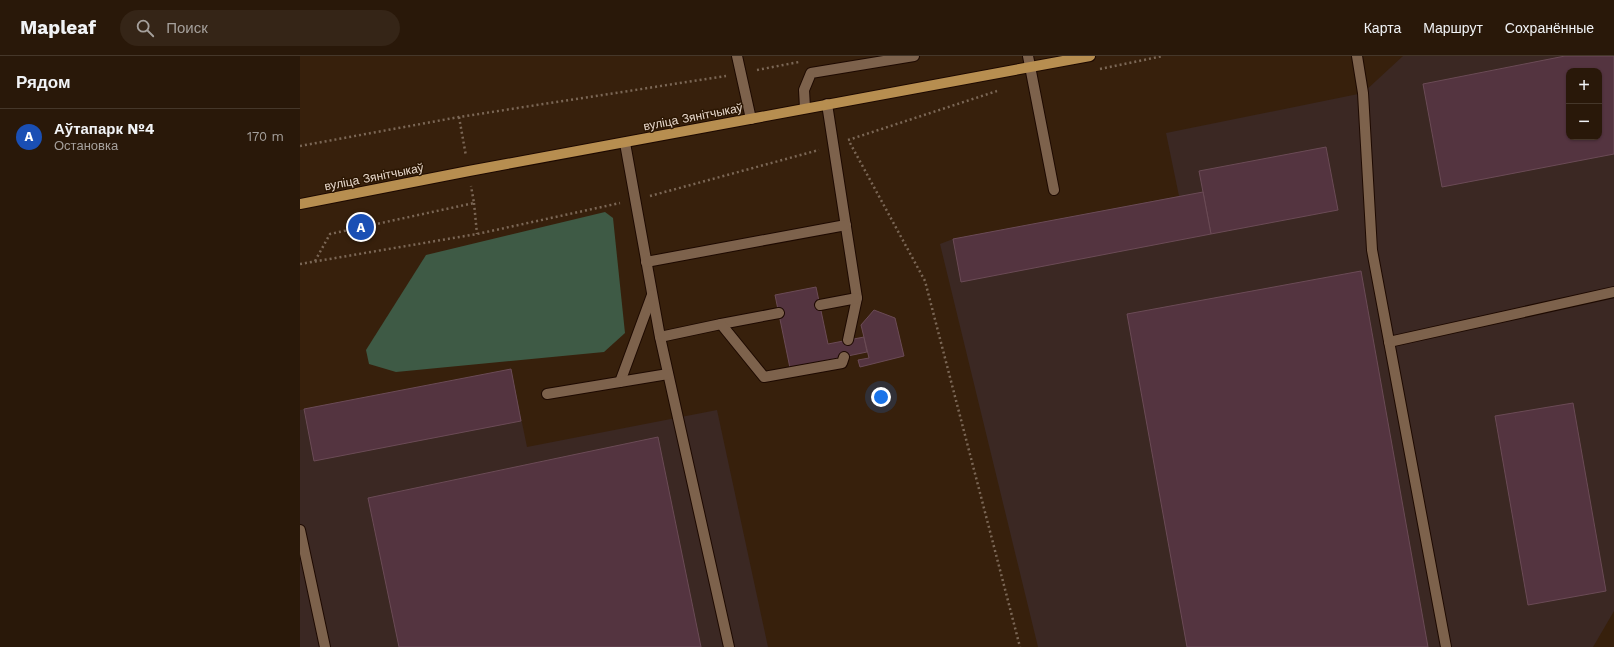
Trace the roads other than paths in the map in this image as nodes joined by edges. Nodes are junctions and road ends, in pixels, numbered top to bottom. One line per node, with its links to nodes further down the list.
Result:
1 (737, 56): 9 (lane)
2 (914, 56): 8 (lane)
3 (1028, 56): 6 (lane)
4 (1090, 56): 6 (main road, вуліца Зянітчыкаў)
5 (1357, 56): 23 (lane)
6 (1030, 67): 7 (main road, вуліца Зянітчыкаў); 11 (lane)
7 (827, 104): 8 (main road, вуліца Зянітчыкаў); 13 (lane)
8 (805, 108): 9 (main road, вуліца Зянітчыкаў)
9 (751, 119): 10 (main road, вуліца Зянітчыкаў)
10 (625, 143): 12 (main road, вуліца Зянітчыкаў); 14 (lane)
11 (1054, 190)
12 (300, 204)
13 (846, 225): 14 (lane); 17 (lane)
14 (646, 262): 16 (lane)
15 (1614, 292): 23 (lane)
16 (652, 295): 21 (lane); 26 (lane)
17 (857, 298): 18 (lane); 22 (lane)
18 (820, 305)
19 (779, 313): 20 (lane)
20 (721, 324): 21 (lane); 24 (lane)
21 (660, 337): 25 (lane)
22 (848, 340)
23 (1389, 342): 31 (lane)
24 (844, 357)
25 (668, 374): 26 (lane); 30 (lane)
26 (620, 382): 27 (lane)
27 (547, 394)
28 (300, 534): 29 (lane)
29 (325, 647)
30 (729, 647)
31 (1446, 647)

